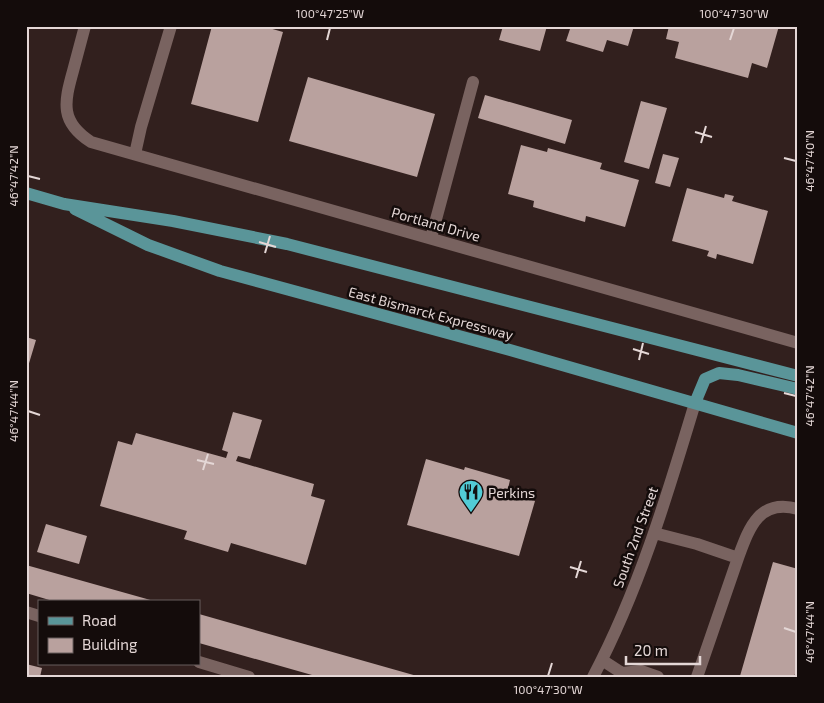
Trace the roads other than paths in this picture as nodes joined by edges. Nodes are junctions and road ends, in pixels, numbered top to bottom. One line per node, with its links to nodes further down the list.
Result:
1 (85, 26): 4 (street, Portland Drive)
2 (171, 26): 4 (street)
3 (472, 82): 7 (street)
4 (135, 154): 7 (street, Portland Drive)
5 (26, 193): 6 (main road, East Bismarck Expressway)
6 (64, 204): 9 (main road, East Bismarck Expressway); 11 (main road, East Bismarck Expressway)
7 (431, 238): 8 (street, Portland Drive)
8 (798, 343)
9 (798, 376)
10 (798, 389): 11 (main road)
11 (695, 403): 12 (main road, East Bismarck Expressway); 14 (street, South 2nd Street)
12 (798, 433)
13 (798, 509): 15 (street)
14 (654, 533): 15 (street); 18 (street, South 2nd Street)
15 (738, 558): 24 (street)
16 (26, 612): 17 (street)
17 (38, 616)
18 (602, 660): 20 (street); 22 (street, South 2nd Street)
19 (200, 662): 21 (street)
20 (626, 675): 23 (street)
21 (249, 677)
22 (593, 677)
23 (658, 677)
24 (697, 677)

